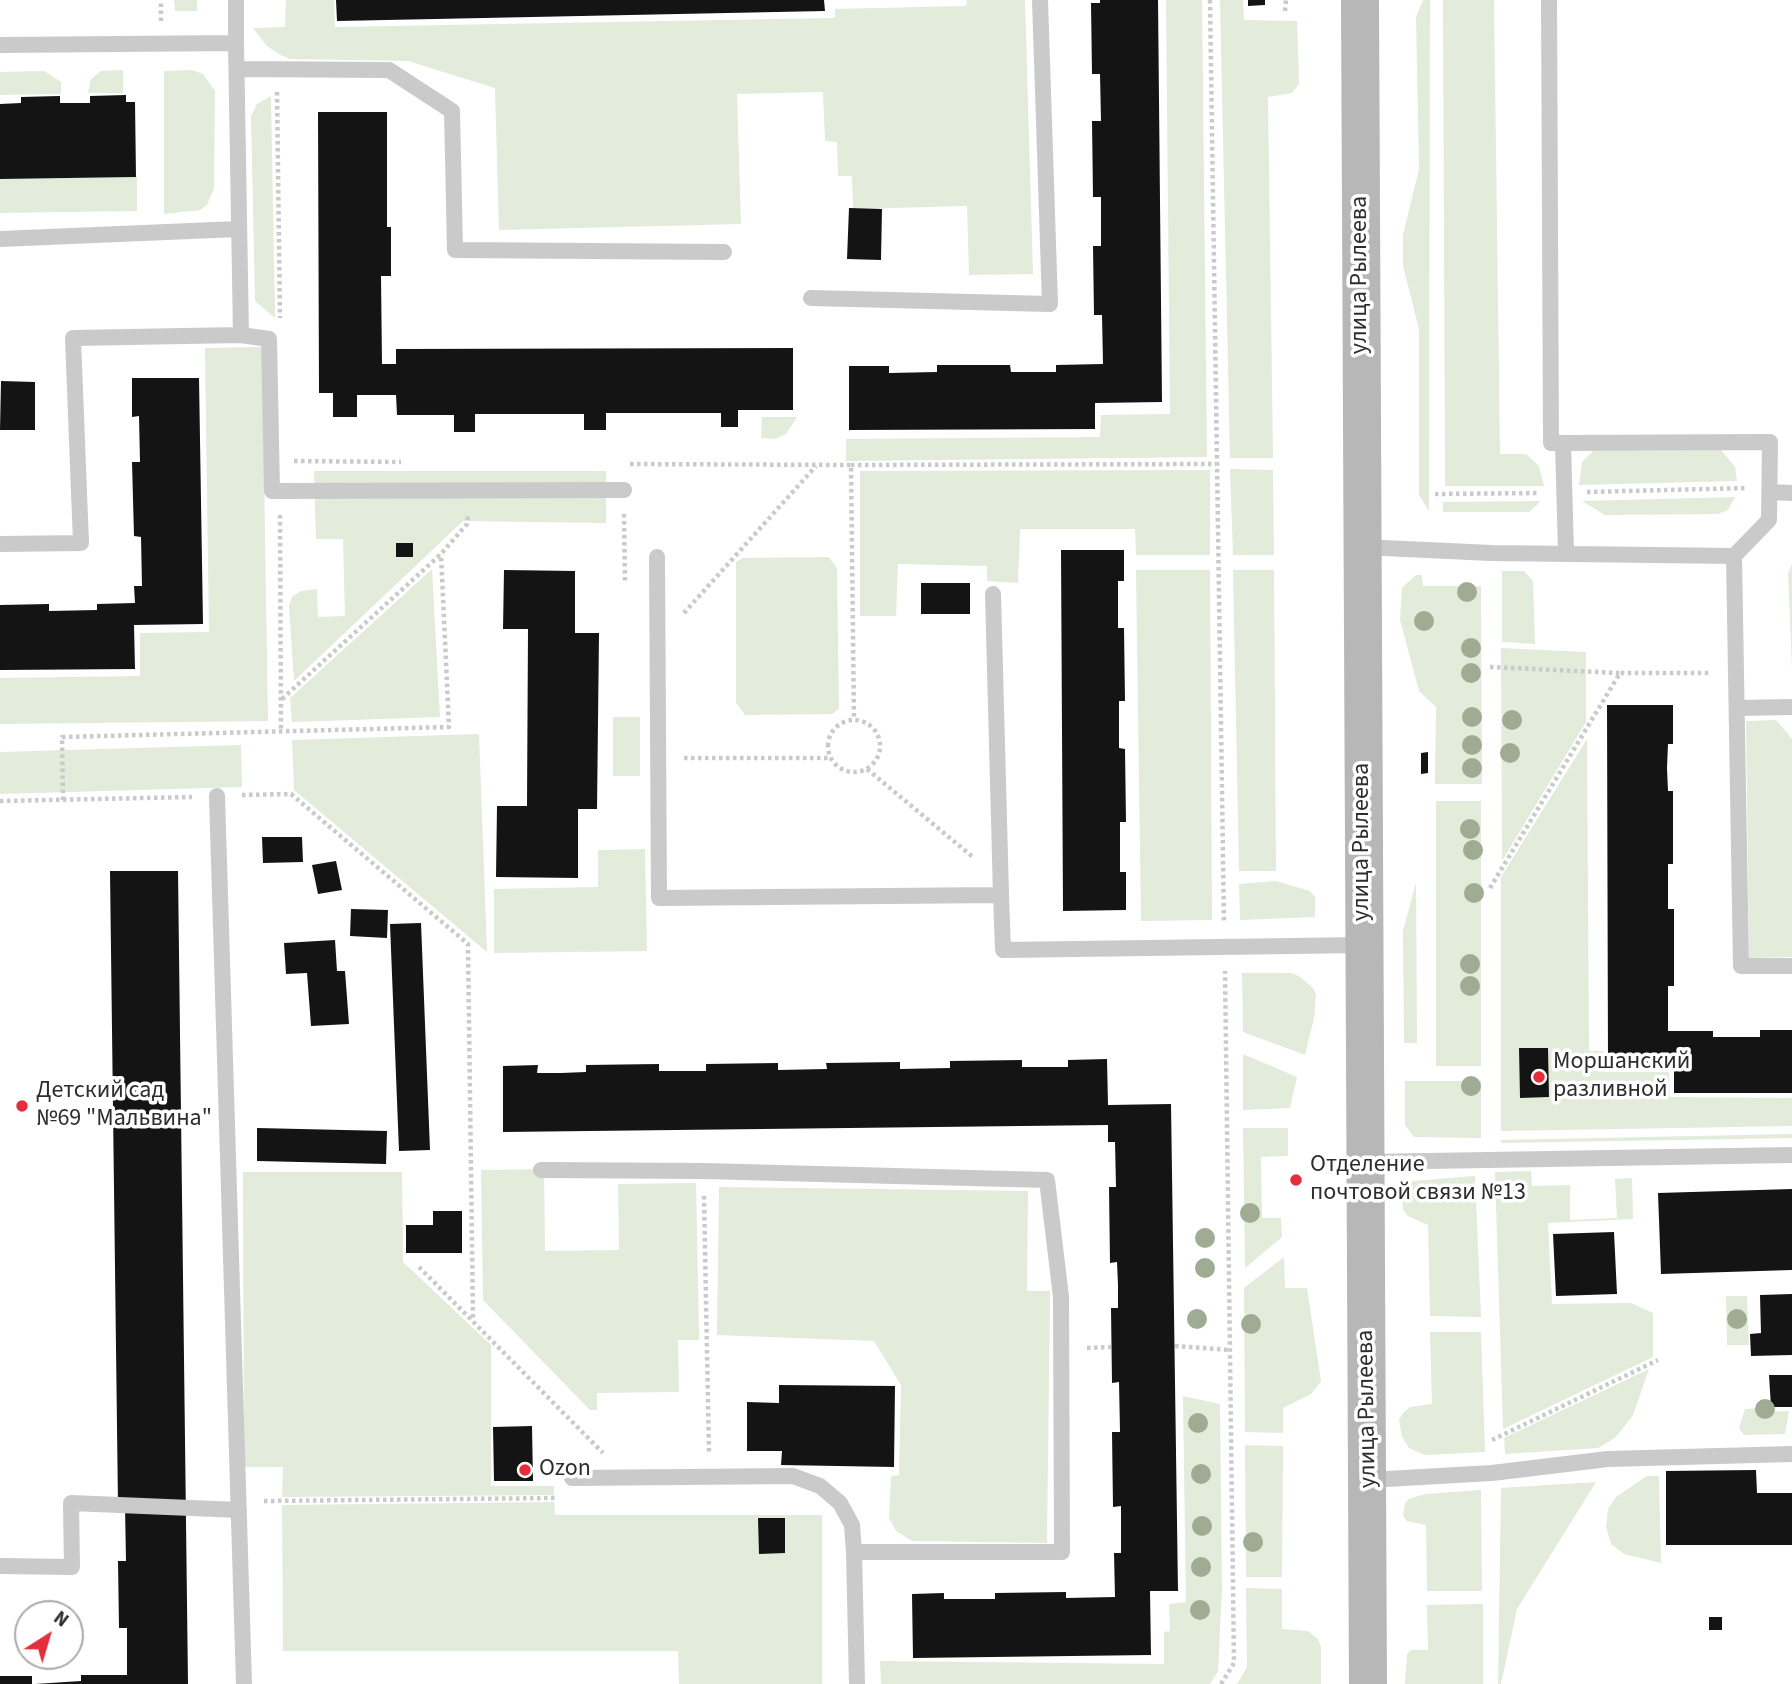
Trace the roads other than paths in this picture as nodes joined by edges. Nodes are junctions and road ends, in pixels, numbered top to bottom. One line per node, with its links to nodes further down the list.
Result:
1 (236, 0): 5 (lane)
2 (1040, 0): 11 (lane)
3 (1360, 0): 18 (main road, улица Рылеева)
4 (1549, 0): 13 (lane)
5 (236, 43): 6 (lane); 7 (lane)
6 (0, 45)
7 (237, 69): 8 (lane); 10 (lane)
8 (238, 229): 9 (lane); 12 (lane)
9 (0, 239)
10 (724, 251)
11 (811, 298)
12 (240, 335): 14 (lane); 17 (lane)
13 (1563, 443): 15 (lane); 19 (lane)
14 (624, 490)
15 (1771, 490): 16 (lane); 20 (lane)
16 (1792, 493)
17 (0, 544)
18 (1362, 547): 19 (lane); 27 (main road, улица Рылеева)
19 (1566, 553): 20 (lane)
20 (1734, 556): 24 (lane)
21 (657, 558): 26 (lane)
22 (993, 594): 26 (lane)
23 (1792, 707): 24 (lane)
24 (1737, 708): 28 (lane)
25 (217, 796): 35 (lane)
26 (1000, 887): 27 (lane)
27 (1363, 945): 30 (main road, улица Рылеева)
28 (1792, 966)
29 (1792, 1155): 30 (lane)
30 (1364, 1161): 34 (main road, улица Рылеева)
31 (541, 1170): 36 (lane)
32 (1792, 1454): 34 (lane)
33 (572, 1478): 36 (lane)
34 (1369, 1480): 40 (main road, улица Рылеева)
35 (239, 1506): 37 (lane); 38 (lane)
36 (854, 1552): 39 (lane)
37 (0, 1566)
38 (244, 1684)
39 (857, 1684)
40 (1368, 1684)

